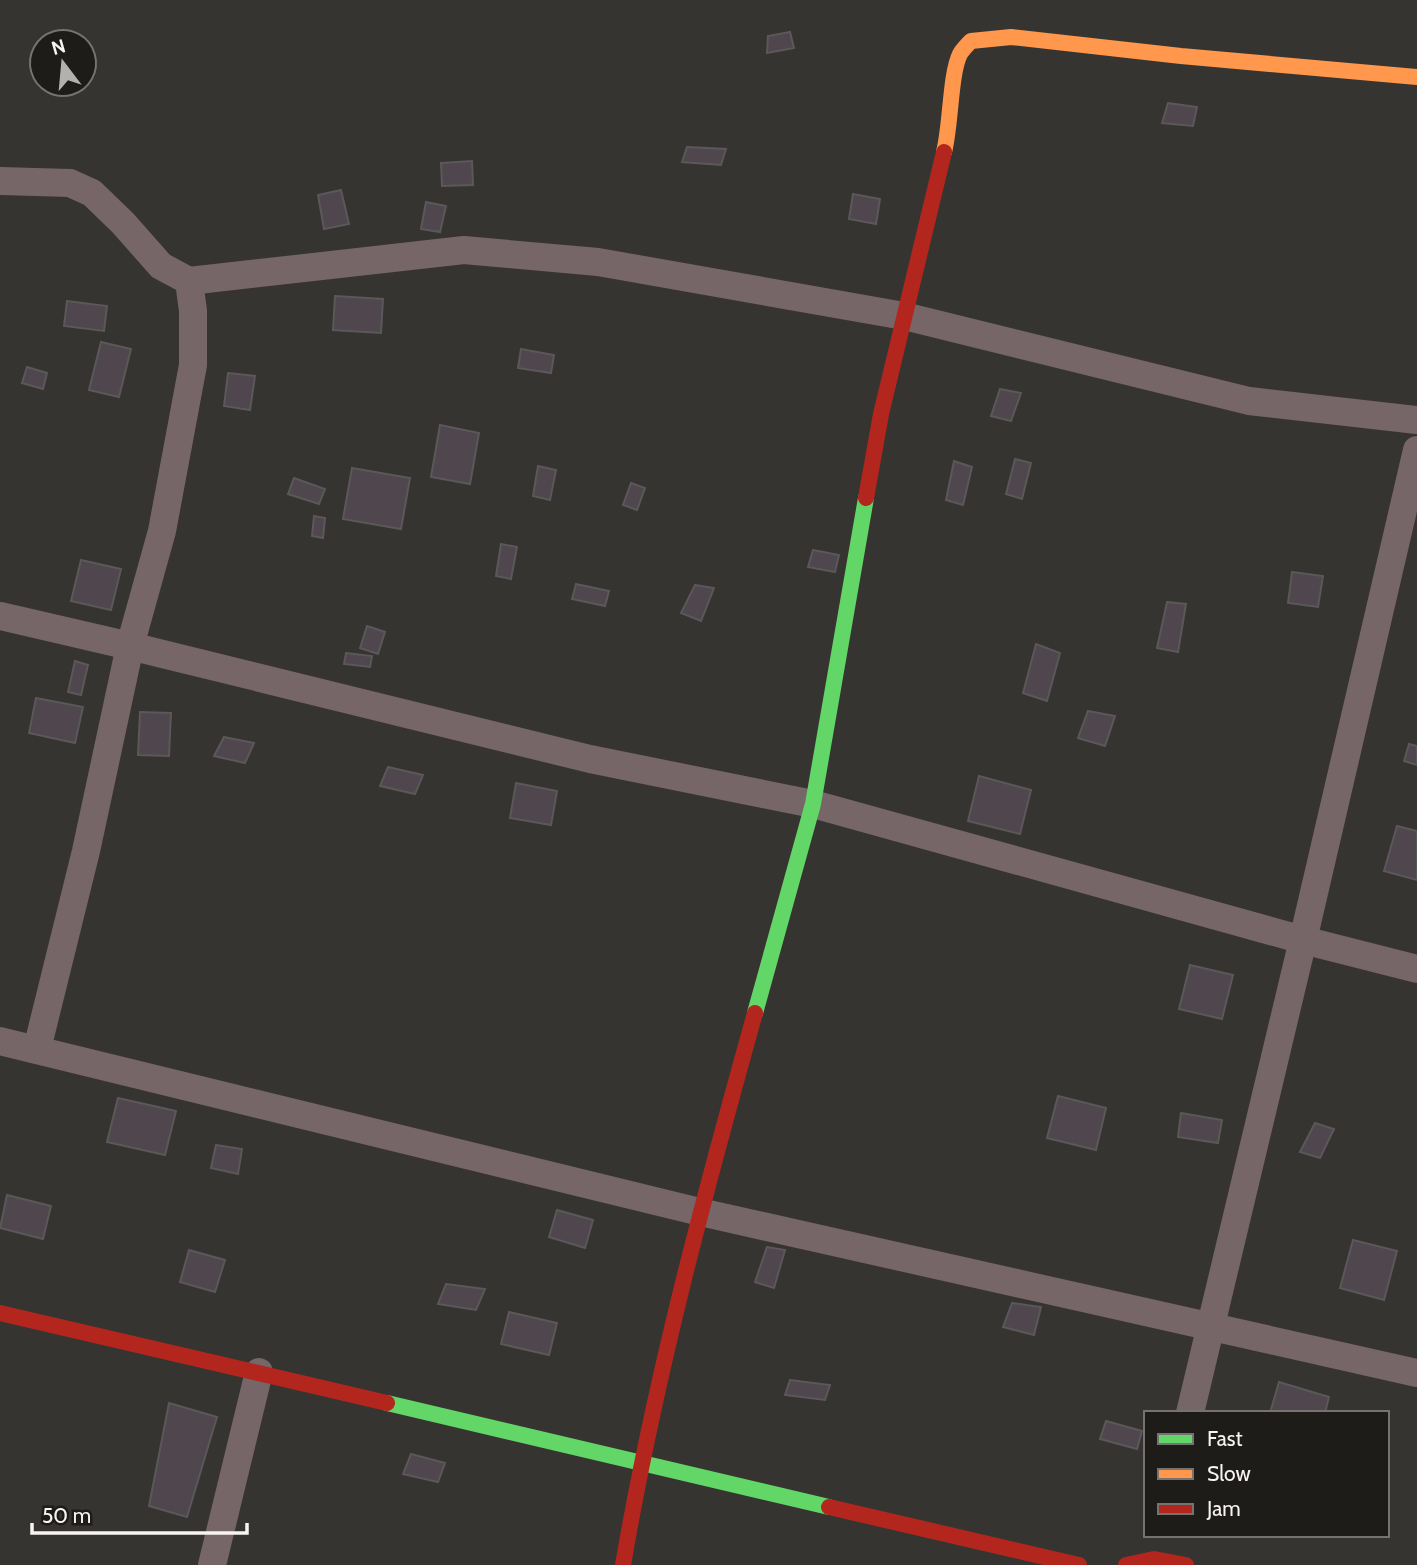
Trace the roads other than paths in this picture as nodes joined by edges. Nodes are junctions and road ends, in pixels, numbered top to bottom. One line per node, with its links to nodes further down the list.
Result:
1 (1417, 77): 4 (street)
2 (0, 181): 3 (street)
3 (189, 281): 4 (street); 8 (street)
4 (904, 316): 5 (street); 9 (street)
5 (1417, 421)
6 (1417, 450): 10 (street)
7 (0, 616): 8 (street)
8 (130, 646): 9 (street); 13 (street)
9 (813, 804): 10 (street); 14 (street)
10 (1303, 940): 11 (street); 16 (street)
11 (1417, 969)
12 (0, 1041): 13 (street)
13 (37, 1049): 14 (street)
14 (700, 1212): 16 (street); 20 (street)
15 (0, 1313): 17 (street)
16 (1211, 1326): 18 (street); 19 (street)
17 (259, 1372): 20 (street); 22 (street)
18 (1417, 1373)
19 (1190, 1411)
20 (641, 1461): 23 (street); 24 (street)
21 (1156, 1553): 25 (street); 26 (street)
22 (212, 1565)
23 (623, 1565)
24 (1079, 1565)
25 (1126, 1565)
26 (1186, 1565)

